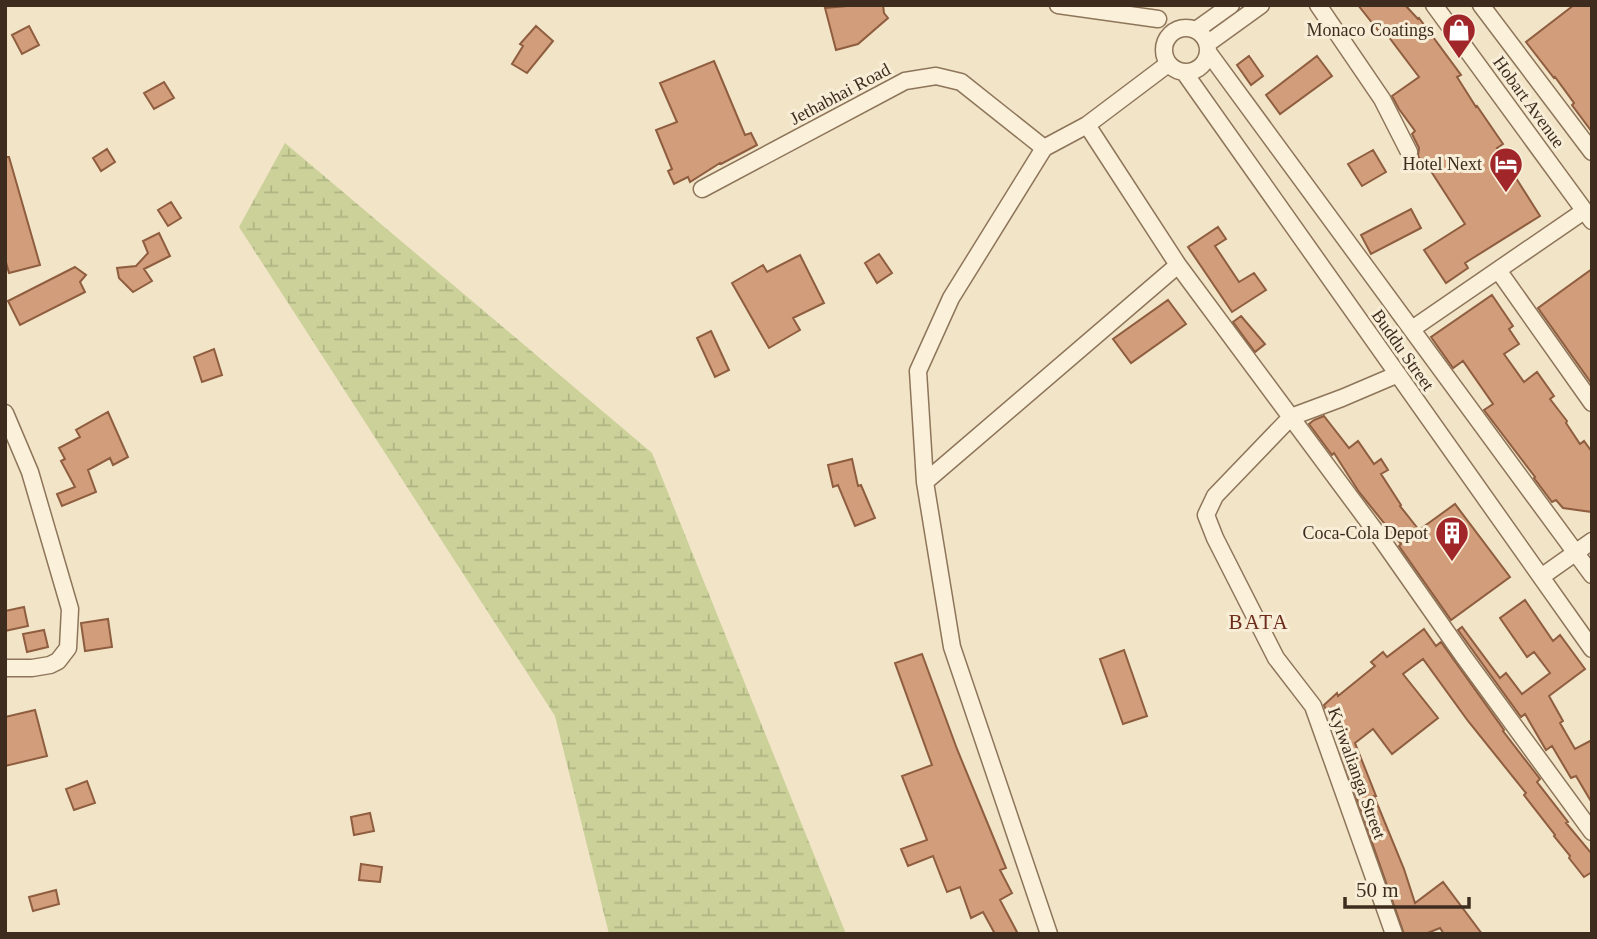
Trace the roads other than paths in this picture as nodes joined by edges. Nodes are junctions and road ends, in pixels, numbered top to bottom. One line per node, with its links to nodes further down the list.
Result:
1 (1058, 5): 8 (street)
2 (1148, 5): 8 (street)
3 (1231, 5): 9 (street)
4 (1261, 5): 11 (street)
5 (1318, 5): 16 (street)
6 (1434, 5): 19 (street, Hobart Avenue)
7 (1481, 5): 17 (street, Hobart Avenue)
8 (1158, 19): 10 (street)
9 (1196, 30): 10 (street); 11 (street)
10 (1171, 33): 12 (street)
11 (1208, 48): 13 (street); 22 (street)
12 (1168, 64): 13 (street); 14 (street)
13 (1184, 72): 23 (street, Buddu Street)
14 (1087, 125): 15 (street); 20 (street)
15 (1044, 148): 18 (street, Jethabhai Road); 27 (street)
16 (1409, 152)
17 (1592, 152)
18 (702, 189)
19 (1588, 216): 21 (street)
20 (1178, 265): 26 (street); 27 (street)
21 (1498, 270): 22 (street); 24 (street)
22 (1412, 329): 29 (street)
23 (1396, 374): 26 (street, Kyiwalianga Street); 31 (street, Buddu Street)
24 (1592, 403)
25 (5, 413): 33 (street)
26 (1291, 417): 34 (street); 36 (street, Kyiwalianga Street)
27 (925, 482): 35 (street)
28 (1592, 541): 29 (street)
29 (1576, 553): 30 (street); 31 (street)
30 (1592, 575)
31 (1541, 577): 32 (street, Buddu Street)
32 (1592, 649)
33 (5, 667)
34 (1592, 832)
35 (1049, 934)
36 (1394, 934)

